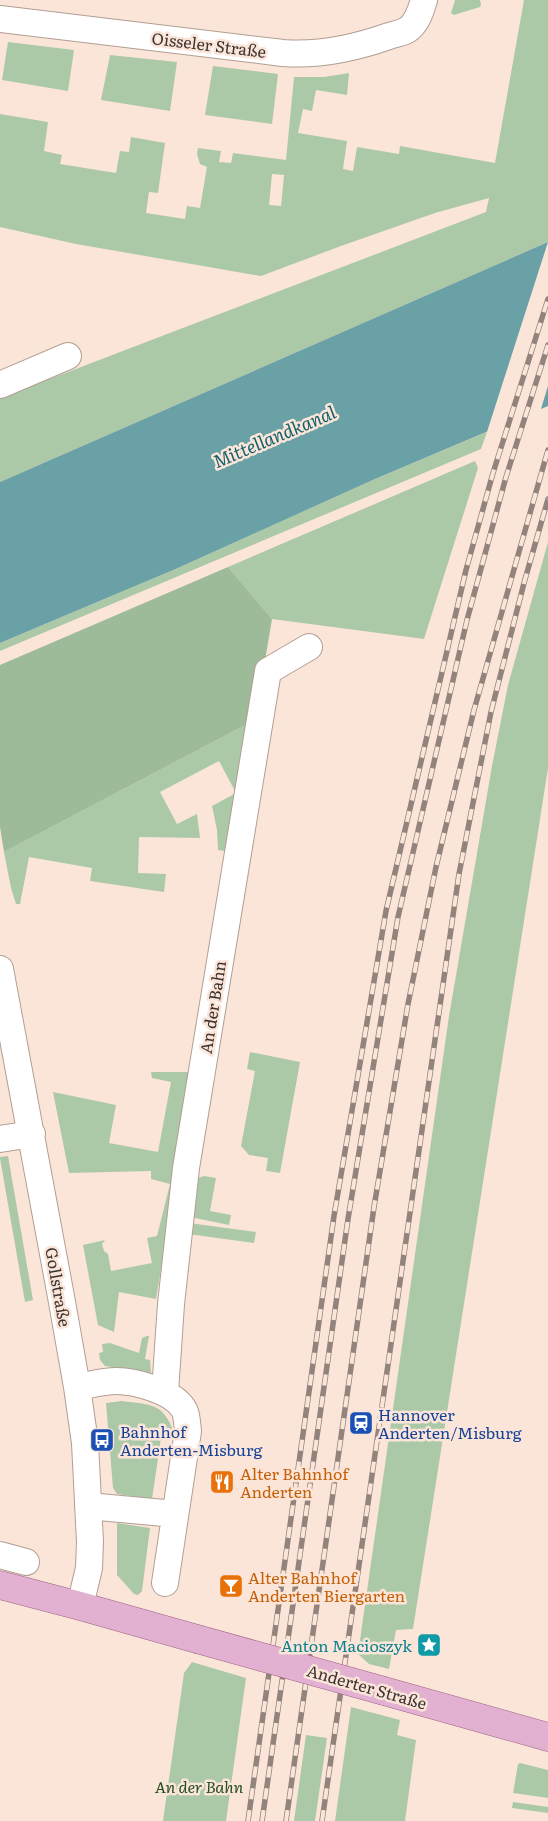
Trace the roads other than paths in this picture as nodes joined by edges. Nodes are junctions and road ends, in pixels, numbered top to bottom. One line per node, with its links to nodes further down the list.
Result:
1 (424, 0): 2 (street, Oisseler Straße)
2 (0, 19)
3 (68, 356): 4 (street)
4 (0, 385)
5 (309, 647): 10 (street, An der Bahn)
6 (0, 970): 7 (street, Gollstraße)
7 (32, 1134): 8 (street); 9 (street, Gollstraße)
8 (0, 1139)
9 (77, 1387): 10 (street); 11 (street, Gollstraße)
10 (165, 1392): 12 (street)
11 (88, 1506): 12 (street); 17 (street, Gollstraße)
12 (175, 1514): 15 (street)
13 (0, 1555): 14 (street)
14 (26, 1562)
15 (165, 1583)
16 (0, 1585): 17 (main road, Anderter Straße)
17 (80, 1606): 18 (main road, Anderter Straße, bridge)
18 (548, 1737)

